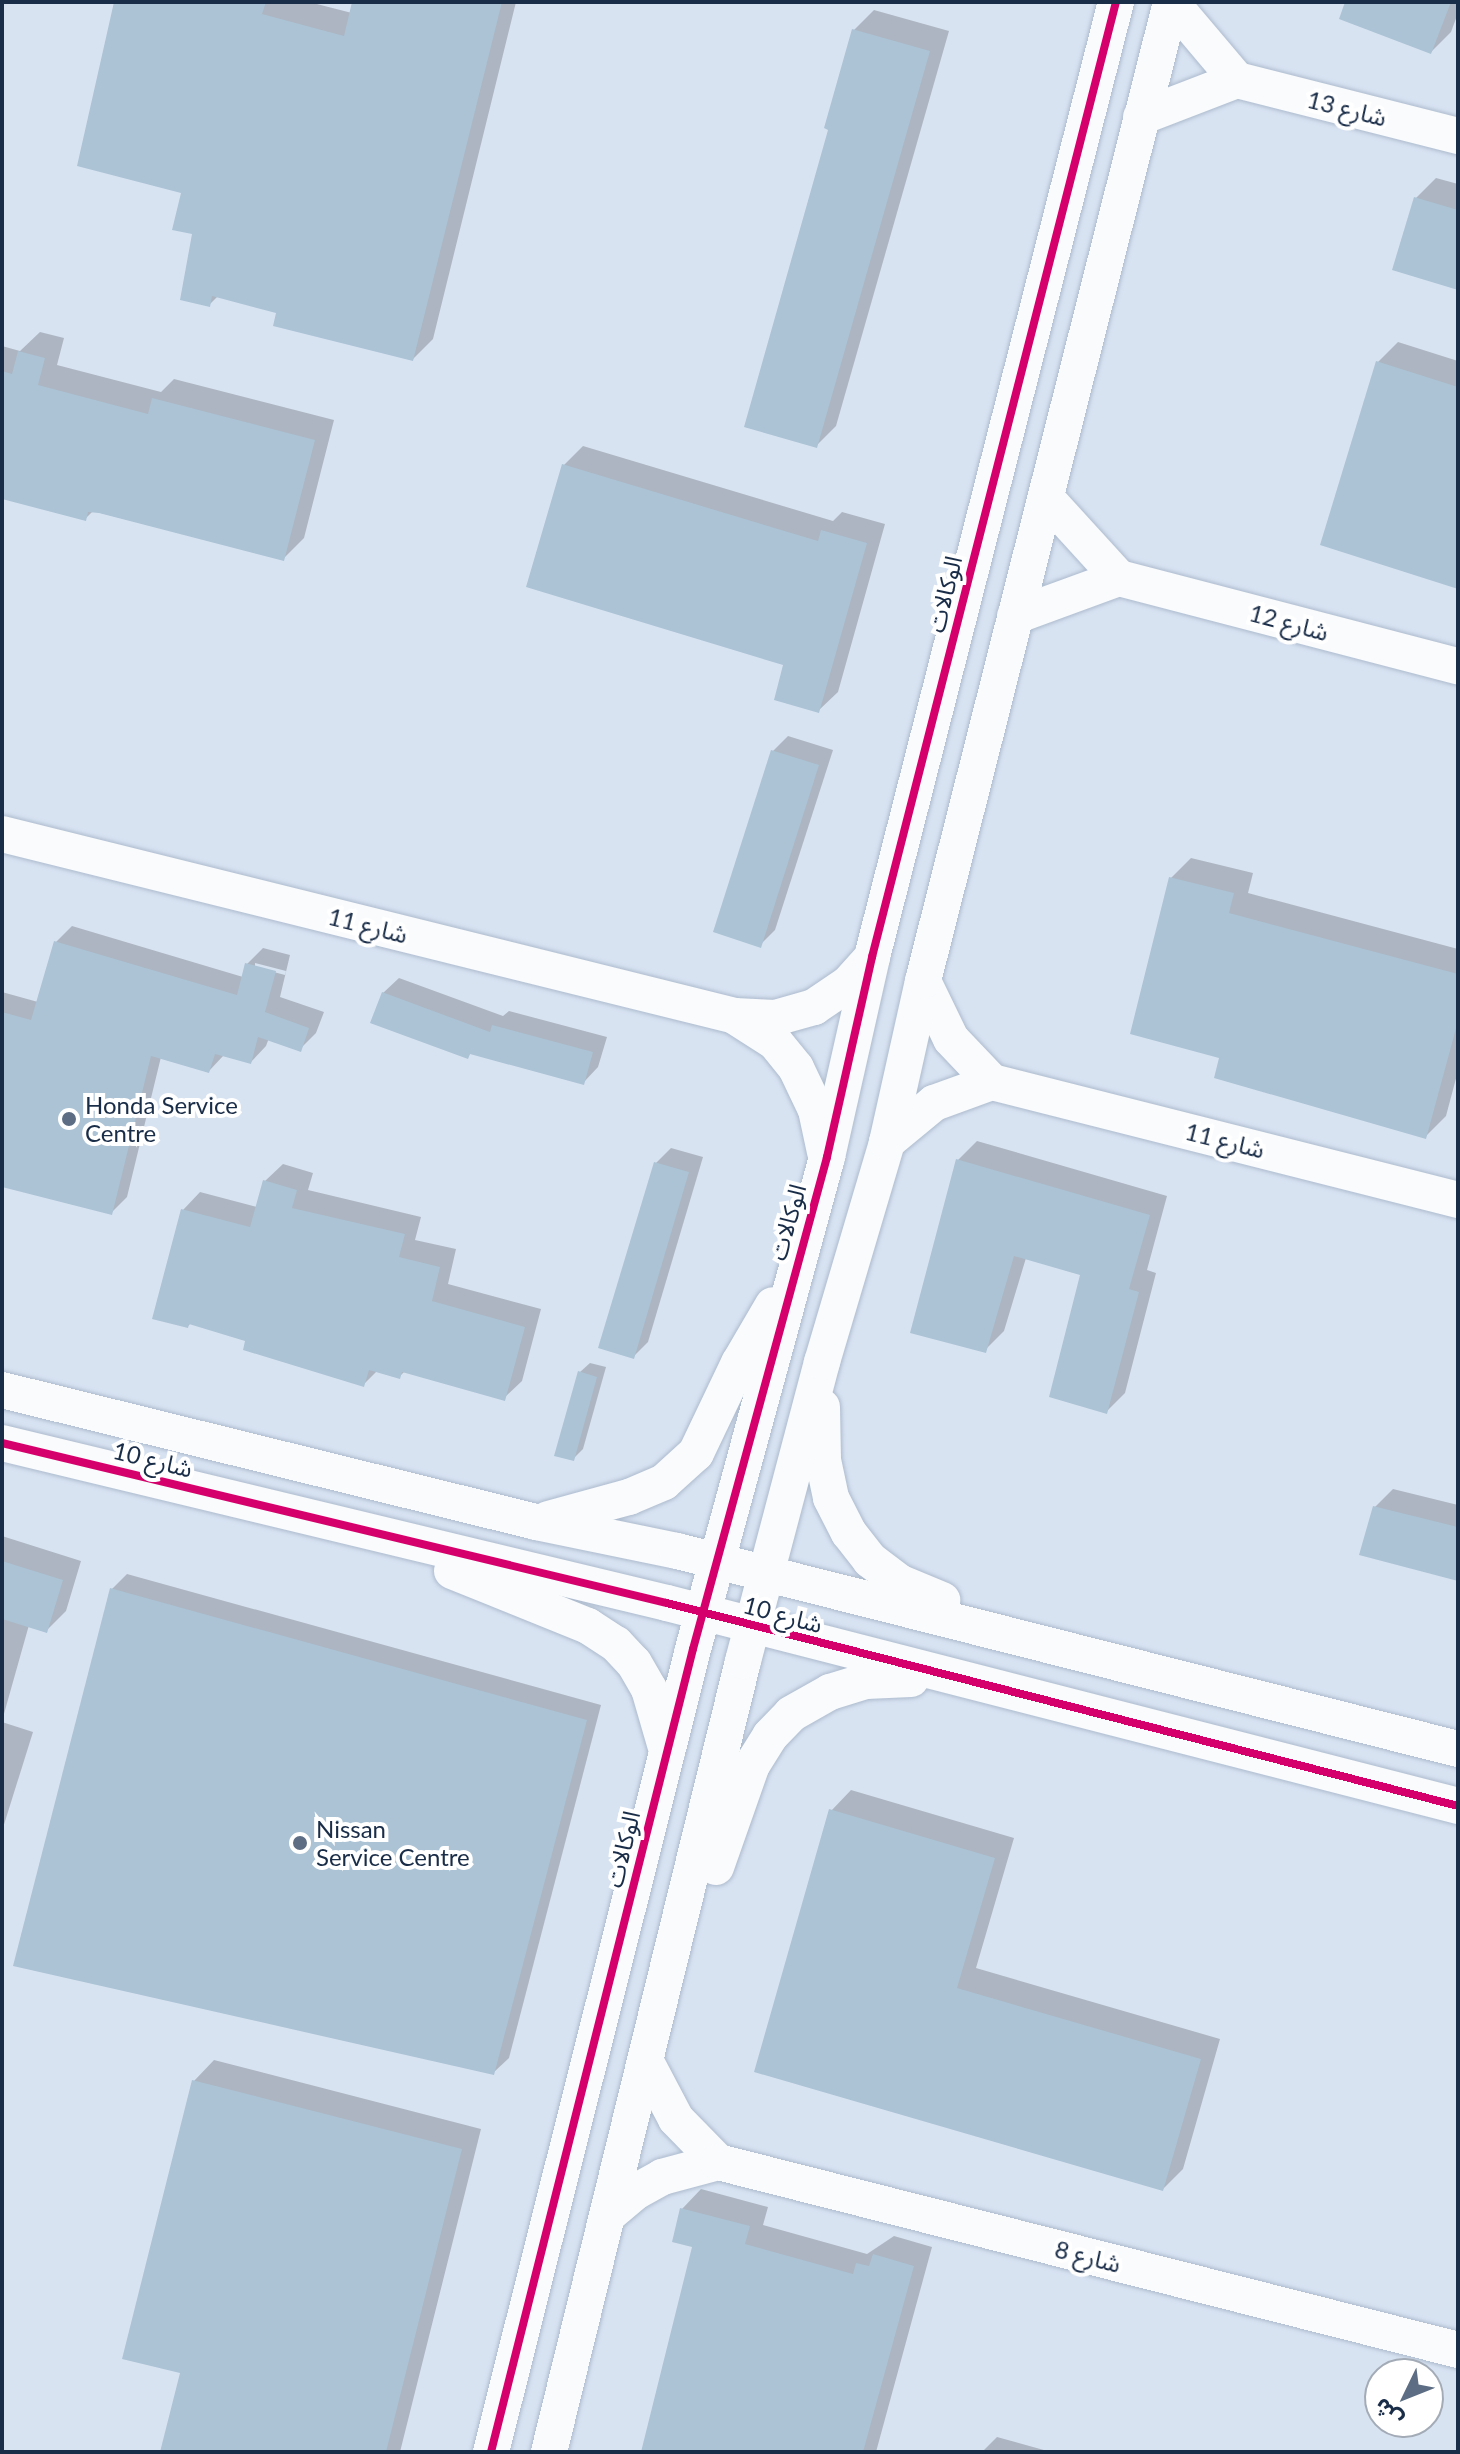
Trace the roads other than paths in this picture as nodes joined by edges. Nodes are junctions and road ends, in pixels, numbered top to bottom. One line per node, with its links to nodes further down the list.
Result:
1 (1116, 2): 11 (street, الوكالات)
2 (1171, 2): 3 (street); 4 (street)
3 (1237, 80): 4 (street); 5 (street, شارع 13)
4 (1141, 117): 6 (street)
5 (1458, 136)
6 (1046, 498): 7 (street); 8 (street)
7 (1119, 578): 8 (street); 9 (street, شارع 12)
8 (1015, 616): 12 (street)
9 (1458, 666)
10 (2, 834): 13 (street, شارع 11)
11 (872, 957): 13 (street, شارع 11); 16 (street, الوكالات)
12 (923, 981): 14 (street); 15 (street)
13 (735, 1016): 16 (street, شارع 11)
14 (992, 1082): 15 (street); 17 (street, شارع 11)
15 (887, 1142): 19 (street)
16 (827, 1157): 18 (street, الوكالات)
17 (1458, 1200)
18 (795, 1269): 22 (street, الوكالات); 24 (street, الوكالات)
19 (822, 1362): 25 (street); 28 (street, شارع 10)
20 (2, 1390): 22 (street, شارع 10)
21 (2, 1443): 23 (street, شارع 10)
22 (536, 1522): 24 (street, شارع 10)
23 (370, 1534): 26 (street, شارع 10); 31 (street, شارع 10)
24 (718, 1563): 25 (street, شارع 10); 26 (street, الوكالات)
25 (765, 1575): 27 (street); 28 (street, شارع 10)
26 (703, 1613): 27 (street, شارع 10); 31 (street, الوكالات)
27 (752, 1626): 29 (street, شارع 10); 33 (street)
28 (1043, 1643): 30 (street, شارع 10)
29 (957, 1679): 32 (street, شارع 10); 33 (street)
30 (1458, 1749)
31 (668, 1753): 38 (street, الوكالات)
32 (1458, 1806)
33 (667, 1978): 34 (street)
34 (646, 2062): 35 (street); 36 (street)
35 (718, 2162): 36 (street, شارع 8); 37 (street, شارع 8)
36 (608, 2215): 39 (street)
37 (1458, 2350)
38 (491, 2452)
39 (549, 2452)

